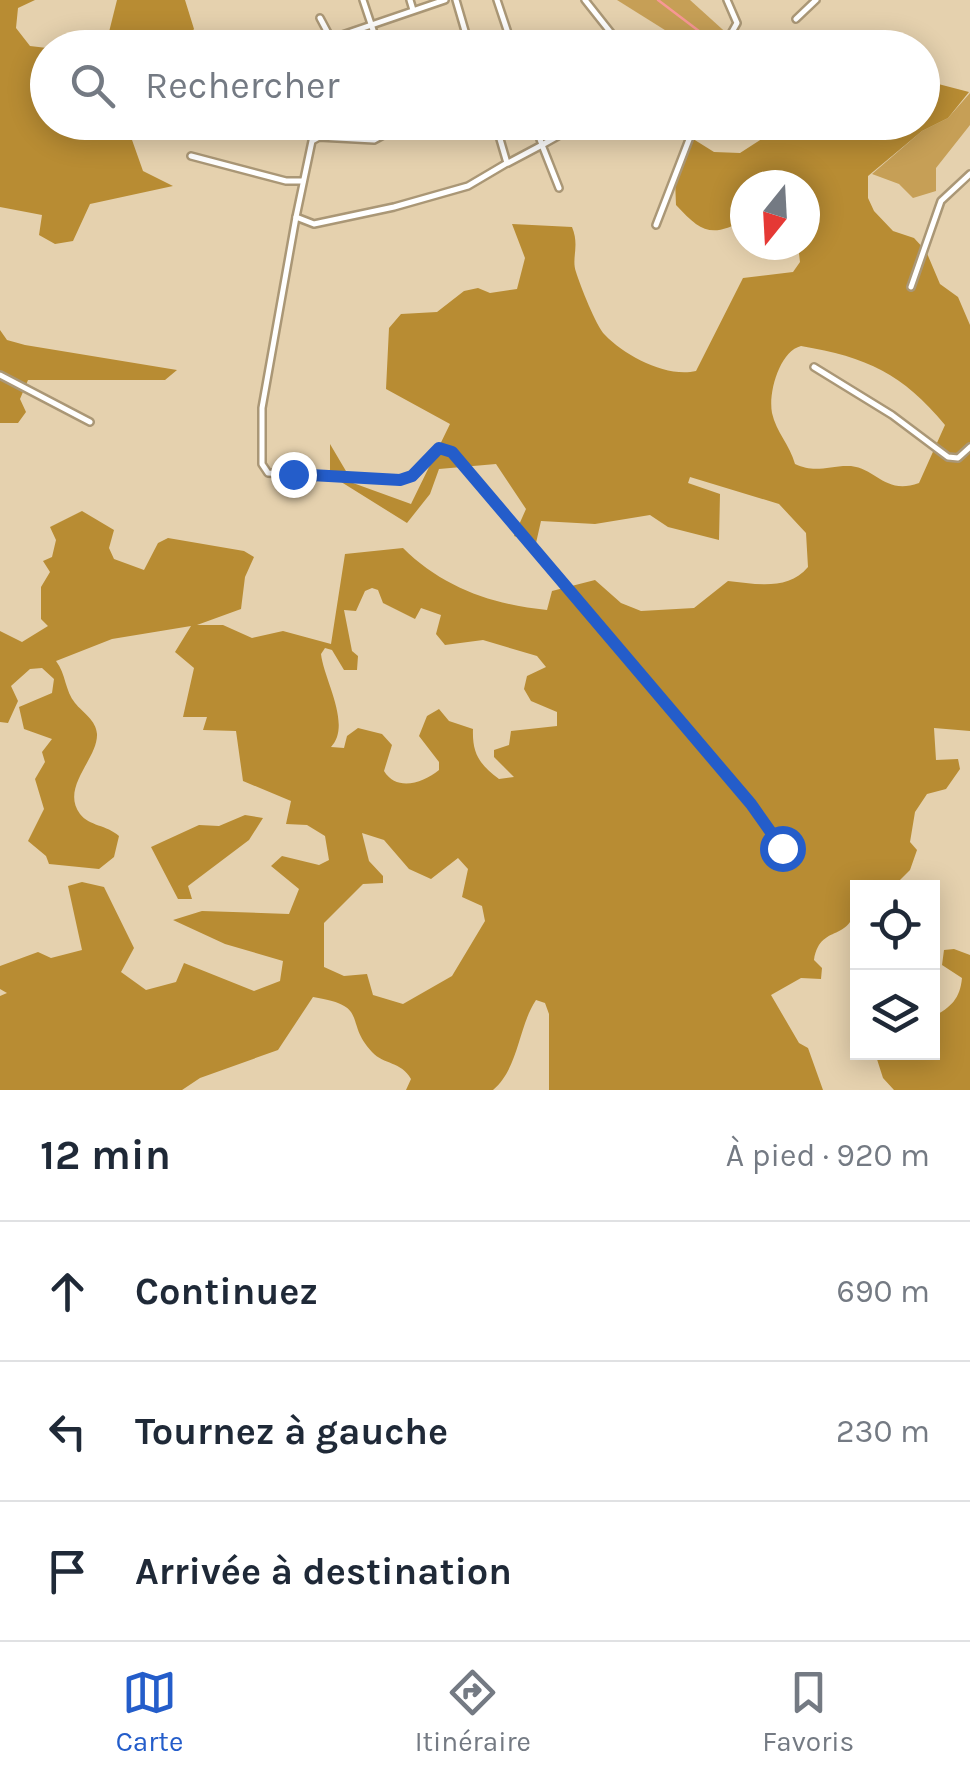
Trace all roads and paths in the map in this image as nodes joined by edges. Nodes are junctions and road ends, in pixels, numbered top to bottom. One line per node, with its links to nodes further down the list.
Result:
1 (362, 0): 12 (street)
2 (410, 0): 9 (street)
3 (445, 0): 9 (street)
4 (456, 0): 16 (street)
5 (496, 0): 17 (street)
6 (585, 0): 18 (street)
7 (727, 0): 19 (street)
8 (816, 0): 11 (street)
9 (413, 10): 12 (street)
10 (320, 18): 13 (street)
11 (796, 19)
12 (370, 27): 14 (street); 15 (street)
13 (329, 30)
14 (359, 30)
15 (371, 30)
16 (465, 30)
17 (507, 30)
18 (609, 30)
19 (735, 30)
20 (314, 140): 29 (street)
21 (501, 140): 27 (street)
22 (540, 140): 25 (street)
23 (551, 140): 25 (street)
24 (689, 140): 32 (street)
25 (542, 145): 27 (street); 30 (street)
26 (191, 156): 29 (street)
27 (508, 163): 31 (street)
28 (970, 174): 33 (street)
29 (302, 181): 31 (street)
30 (558, 188)
31 (296, 217): 38 (street)
32 (656, 225)
33 (911, 287)
34 (814, 367): 37 (street)
35 (0, 375): 36 (street)
36 (90, 422)
37 (970, 447)
38 (782, 848)

